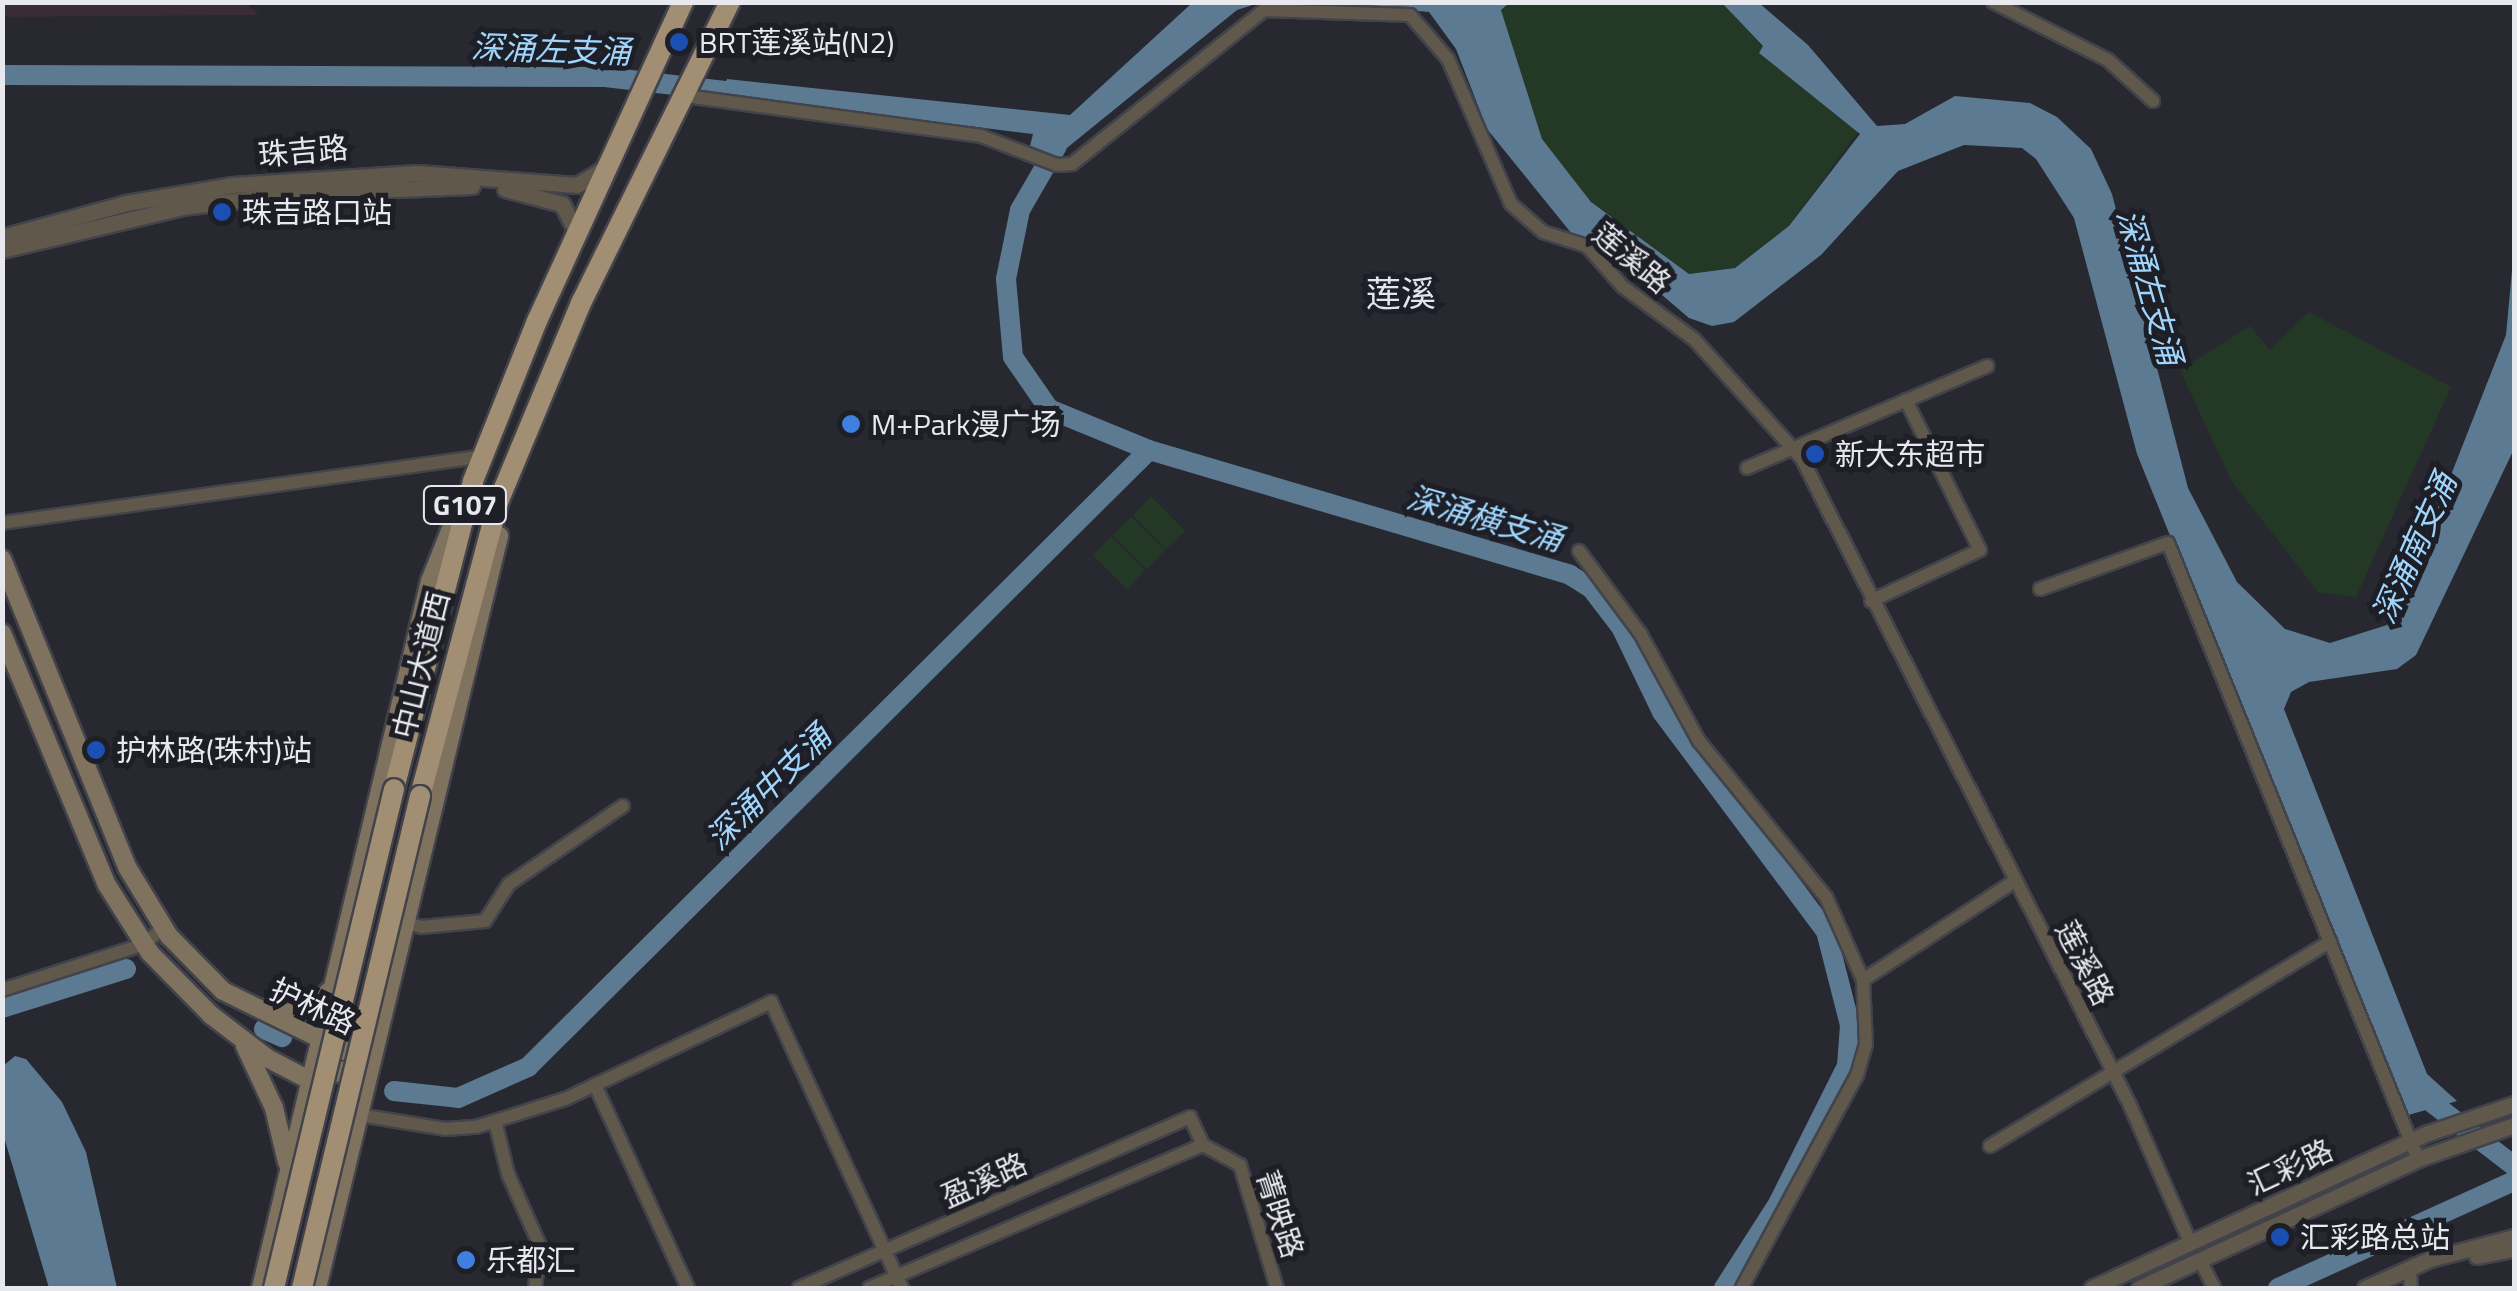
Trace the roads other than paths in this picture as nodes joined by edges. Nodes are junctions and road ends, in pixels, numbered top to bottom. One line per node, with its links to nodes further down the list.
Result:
1 (683, 2): 6 (highway, G107)
2 (730, 2): 4 (highway, G107)
3 (1993, 2): 5 (street)
4 (688, 92): 12 (highway, 中山大道西 / G107); 13 (street, 莲溪路)
5 (2153, 101)
6 (608, 166): 7 (highway, 中山大道西 / G107); 8 (street, 珠吉路)
7 (578, 235): 9 (street, 珠吉路); 14 (highway, 中山大道西 / G107)
8 (2, 237)
9 (2, 250)
10 (1987, 366): 11 (street)
11 (1906, 400): 13 (street); 21 (street)
12 (521, 444): 25 (main road); 61 (highway, 中山大道西 / G107, bridge)
13 (1794, 448): 15 (street); 21 (street, 莲溪路)
14 (482, 456): 16 (highway, 中山大道西 / G107); 17 (street)
15 (1747, 468)
16 (473, 480): 30 (main road); 60 (highway, 中山大道西 / G107, bridge)
17 (2, 523)
18 (1580, 551): 29 (street)
19 (2, 559): 26 (main road, 护林路)
20 (2040, 588): 27 (street)
21 (1872, 601): 24 (street, 莲溪路)
22 (2, 633): 28 (main road, 护林路)
23 (623, 806): 25 (street)
24 (2015, 881): 29 (street); 36 (street, 莲溪路)
25 (404, 922): 35 (main road)
26 (164, 928): 28 (street); 32 (main road, 护林路)
27 (2330, 942): 36 (street); 43 (street)
28 (144, 944): 31 (street); 33 (main road, 护林路)
29 (1862, 980): 68 (street)
30 (332, 986): 32 (main road); 34 (main road)
31 (2, 990)
32 (250, 1008): 34 (main road, 护林路)
33 (239, 1038): 37 (main road, 护林路); 48 (main road)
34 (318, 1039): 35 (main road, 护林路); 37 (main road)
35 (370, 1063): 37 (main road, 护林路); 40 (main road)
36 (2113, 1072): 45 (street); 53 (street, 莲溪路)
37 (309, 1080): 48 (main road)
38 (595, 1086): 41 (street); 55 (street); 64 (street)
39 (2514, 1104): 43 (street, 汇彩路)
40 (358, 1115): 41 (street); 51 (main road)
41 (495, 1121): 63 (street)
42 (2508, 1127): 46 (street, 汇彩路)
43 (2410, 1141): 46 (street); 47 (street, 汇彩路)
44 (1202, 1145): 55 (street, 盈溪路); 58 (street, 盈溪路); 67 (street, 菁映路)
45 (1990, 1146)
46 (2418, 1160): 49 (street, 汇彩路)
47 (2354, 1168): 49 (street); 53 (street, 汇彩路)
48 (289, 1170): 50 (main road)
49 (2362, 1185): 56 (street, 汇彩路)
50 (282, 1199): 51 (main road); 59 (main road)
51 (334, 1216): 62 (main road)
52 (2514, 1237): 57 (street)
53 (2191, 1244): 69 (street, 汇彩路)
54 (2514, 1249): 57 (street)
55 (886, 1250): 58 (street); 65 (street, 盈溪路)
56 (2200, 1260): 70 (street, 汇彩路); 71 (street)
57 (2410, 1270): 72 (street); 73 (street)
58 (900, 1282): 66 (street, 盈溪路)
59 (261, 1288)
60 (274, 1288)
61 (302, 1288)
62 (317, 1288)
63 (535, 1288)
64 (688, 1288)
65 (799, 1288)
66 (869, 1288)
67 (1278, 1288)
68 (1742, 1288)
69 (2092, 1288)
70 (2139, 1288)
71 (2214, 1288)
72 (2364, 1288)
73 (2411, 1288)

